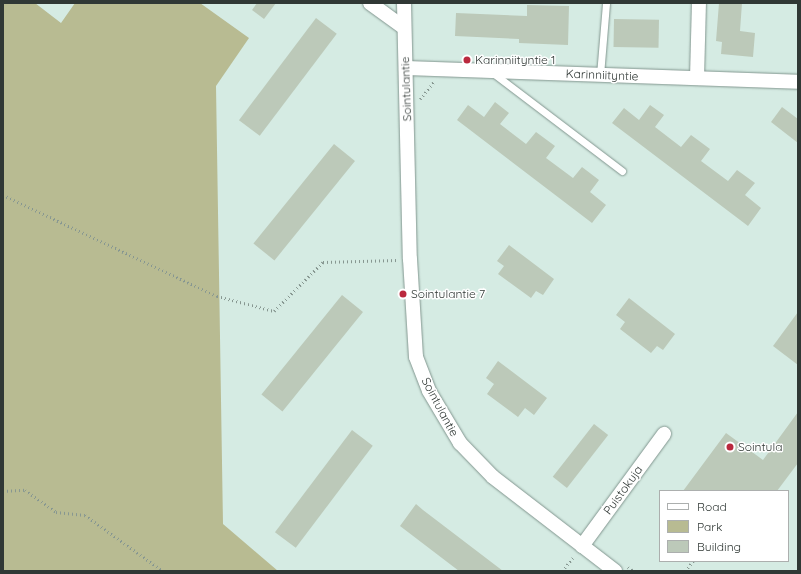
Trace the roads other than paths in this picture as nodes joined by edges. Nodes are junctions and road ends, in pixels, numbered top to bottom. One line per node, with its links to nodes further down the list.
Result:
1 (370, 3): 5 (street)
2 (404, 3): 5 (street, Sointulantie)
3 (606, 3): 8 (lane)
4 (699, 3): 9 (street)
5 (403, 27): 6 (street, Sointulantie)
6 (406, 68): 7 (street, Karinniityntie); 13 (street, Sointulantie)
7 (490, 71): 8 (street, Karinniityntie); 11 (lane)
8 (600, 75): 9 (street, Karinniityntie)
9 (697, 78): 10 (street, Karinniityntie)
10 (798, 82)
11 (622, 171)
12 (664, 434): 13 (street, Puistokuja)
13 (582, 546): 14 (street, Sointulantie)
14 (619, 567)

